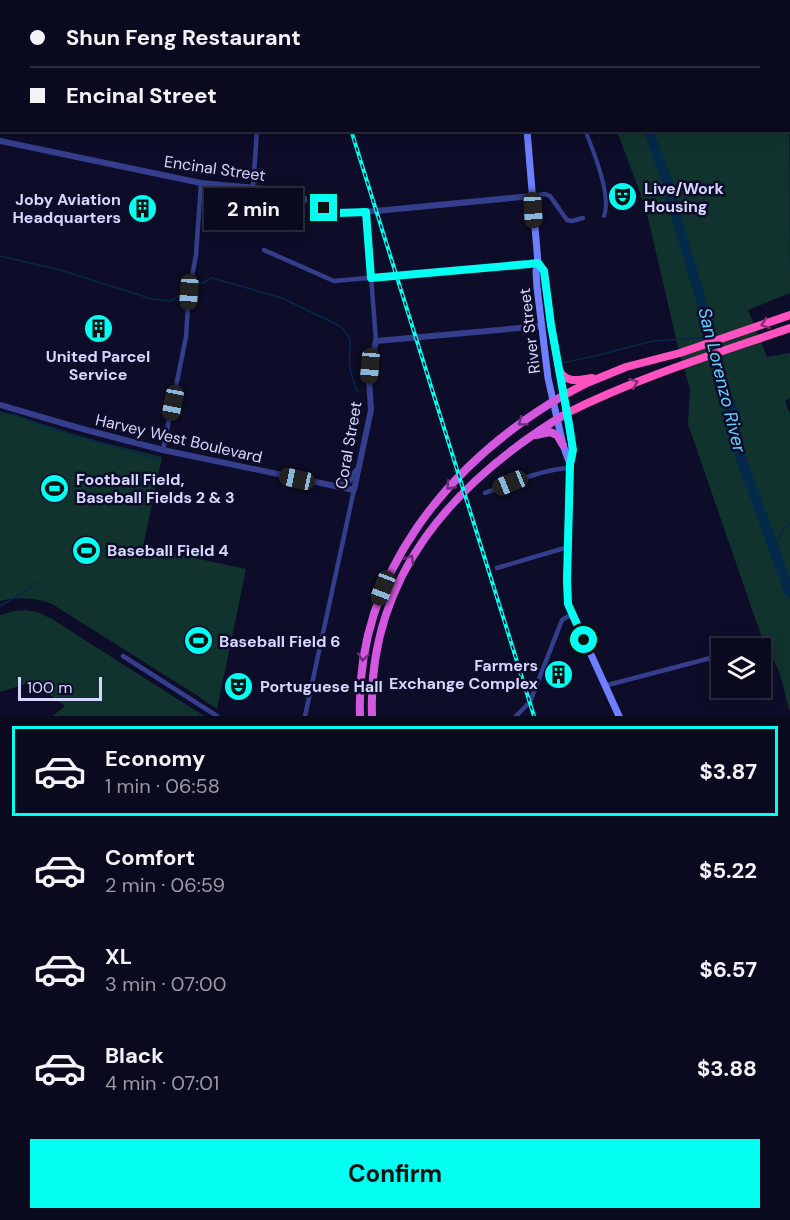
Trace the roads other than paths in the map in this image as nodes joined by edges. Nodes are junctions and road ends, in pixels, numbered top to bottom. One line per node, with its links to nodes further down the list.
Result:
1 (257, 132): 6 (street)
2 (526, 132): 7 (main road, River Street)
3 (586, 132): 9 (street)
4 (0, 141): 5 (street, Encinal Street)
5 (201, 183): 6 (street, Encinal Street); 29 (street)
6 (253, 188): 8 (street, Encinal Street)
7 (532, 196): 8 (street, Encinal Street); 10 (street); 12 (main road, River Street)
8 (366, 212): 13 (street)
9 (604, 216)
10 (584, 218)
11 (264, 250): 13 (street)
12 (538, 263): 13 (street); 15 (main road, River Street); 20 (main road, River Street)
13 (371, 278): 18 (street)
14 (790, 315): 21 (highway, one-way to 21)
15 (542, 326): 18 (street); 23 (main road, River Street)
16 (790, 328): 19 (highway)
17 (790, 334): 19 (highway)
18 (376, 341): 31 (street, Coral Street)
19 (744, 344): 25 (highway, one-way to 19)
20 (559, 370): 21 (highway); 22 (main road, River Street)
21 (604, 376): 22 (highway)
22 (564, 395): 23 (highway); 25 (main road, River Street)
23 (553, 401): 26 (main road, River Street); 43 (highway, one-way to 43)
24 (0, 405): 29 (street, Harvey West Boulevard)
25 (567, 413): 26 (highway); 30 (main road, River Street)
26 (557, 418): 27 (highway); 28 (main road, River Street)
27 (526, 438): 28 (highway); 44 (highway, one-way to 27)
28 (563, 445): 30 (main road, River Street)
29 (163, 450): 32 (street, Harvey West Boulevard)
30 (570, 466): 34 (street); 35 (main road, River Street)
31 (358, 467): 32 (street); 33 (street, Coral Street)
32 (331, 485): 33 (street, Harvey West Boulevard)
33 (354, 490): 42 (street, Coral Street)
34 (485, 493)
35 (568, 547): 36 (street); 37 (main road, River Street)
36 (497, 568)
37 (572, 614): 40 (main road, River Street); 45 (street)
38 (123, 656): 41 (street)
39 (711, 658): 40 (street)
40 (604, 686): 46 (main road, River Street)
41 (217, 716)
42 (305, 716)
43 (360, 716)
44 (372, 716)
45 (516, 716)
46 (619, 716)

